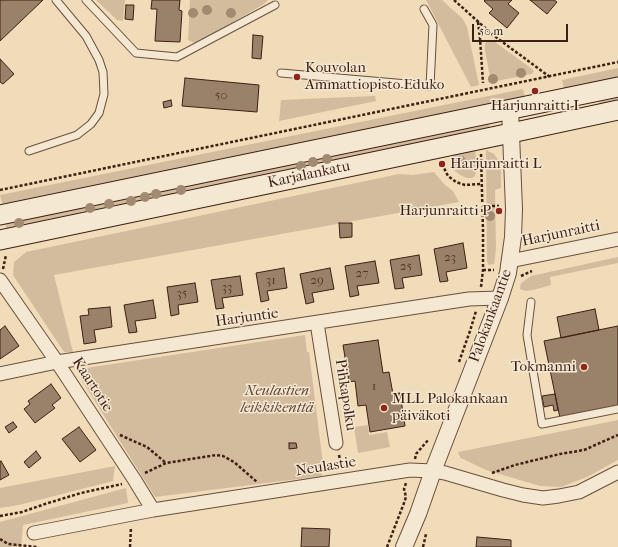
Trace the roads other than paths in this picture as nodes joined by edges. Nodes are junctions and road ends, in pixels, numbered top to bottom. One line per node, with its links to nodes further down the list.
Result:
1 (56, 0): 10 (lane)
2 (86, 0): 3 (lane)
3 (275, 5)
4 (424, 9): 5 (lane)
5 (281, 73)
6 (618, 87): 7 (main road, Karjalankatu)
7 (510, 109): 9 (street, Palokankaantie); 11 (main road, Karjalankatu)
8 (618, 110): 9 (main road, Karjalankatu)
9 (511, 133): 13 (main road, Karjalankatu); 14 (street, Palokankaantie)
10 (29, 151)
11 (0, 215)
12 (618, 238): 14 (street, Harjunraitti)
13 (4, 245)
14 (510, 261): 16 (street, Palokankaantie)
15 (1, 275): 19 (street, Kaartotie)
16 (500, 298): 18 (street, Harjuntie); 23 (street, Palokankaantie)
17 (531, 302): 21 (lane)
18 (316, 323): 19 (street, Harjuntie); 22 (street, Pihkapolku)
19 (58, 362): 20 (street, Harjuntie); 25 (street, Kaartotie)
20 (0, 374)
21 (618, 409)
22 (336, 442)
23 (433, 471): 24 (street, Neulastie); 25 (street, Neulastie); 26 (street, Palokankaantie)
24 (618, 472)
25 (153, 510): 27 (street, Neulastie)
26 (418, 514): 28 (street, Palokankaantie); 29 (street, Palokankaantie)
27 (34, 533)
28 (404, 547)
29 (415, 547)

